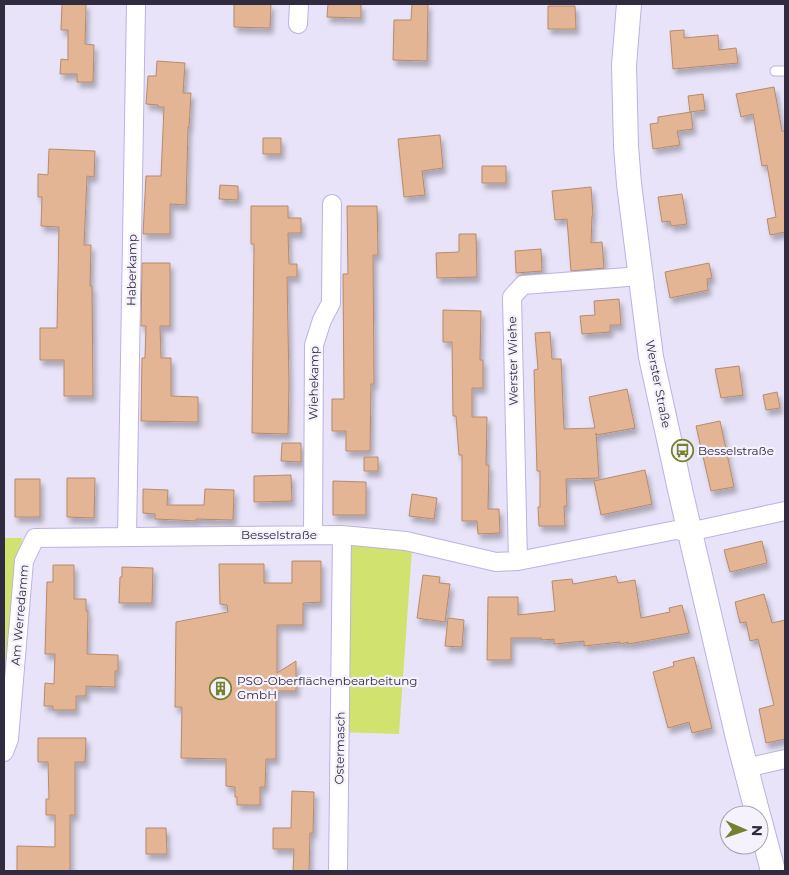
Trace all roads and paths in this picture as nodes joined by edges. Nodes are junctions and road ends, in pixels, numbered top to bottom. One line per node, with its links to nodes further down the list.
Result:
1 (136, 4): 13 (street, Haberkamp)
2 (299, 4): 4 (street)
3 (629, 4): 8 (main road, Werster Straße)
4 (298, 24)
5 (785, 71): 6 (lane)
6 (776, 72)
7 (332, 204): 11 (street, Wiehekamp)
8 (641, 276): 10 (main road, Werster Straße); 15 (street, Werster Wiehe)
9 (785, 512): 10 (street, Besselstraße)
10 (689, 532): 15 (street, Besselstraße); 18 (main road, Werster Straße)
11 (313, 535): 12 (street, Besselstraße); 13 (street, Besselstraße)
12 (342, 535): 15 (street, Besselstraße); 21 (street, Ostermasch)
13 (127, 536): 14 (street, Besselstraße)
14 (35, 538): 16 (street, Am Werredamm)
15 (518, 561)
16 (4, 752)
17 (785, 759): 18 (street)
18 (746, 768): 19 (main road, Werster Straße)
19 (756, 805)
20 (768, 855): 22 (main road, Werster Straße)
21 (338, 871)
22 (772, 871)

